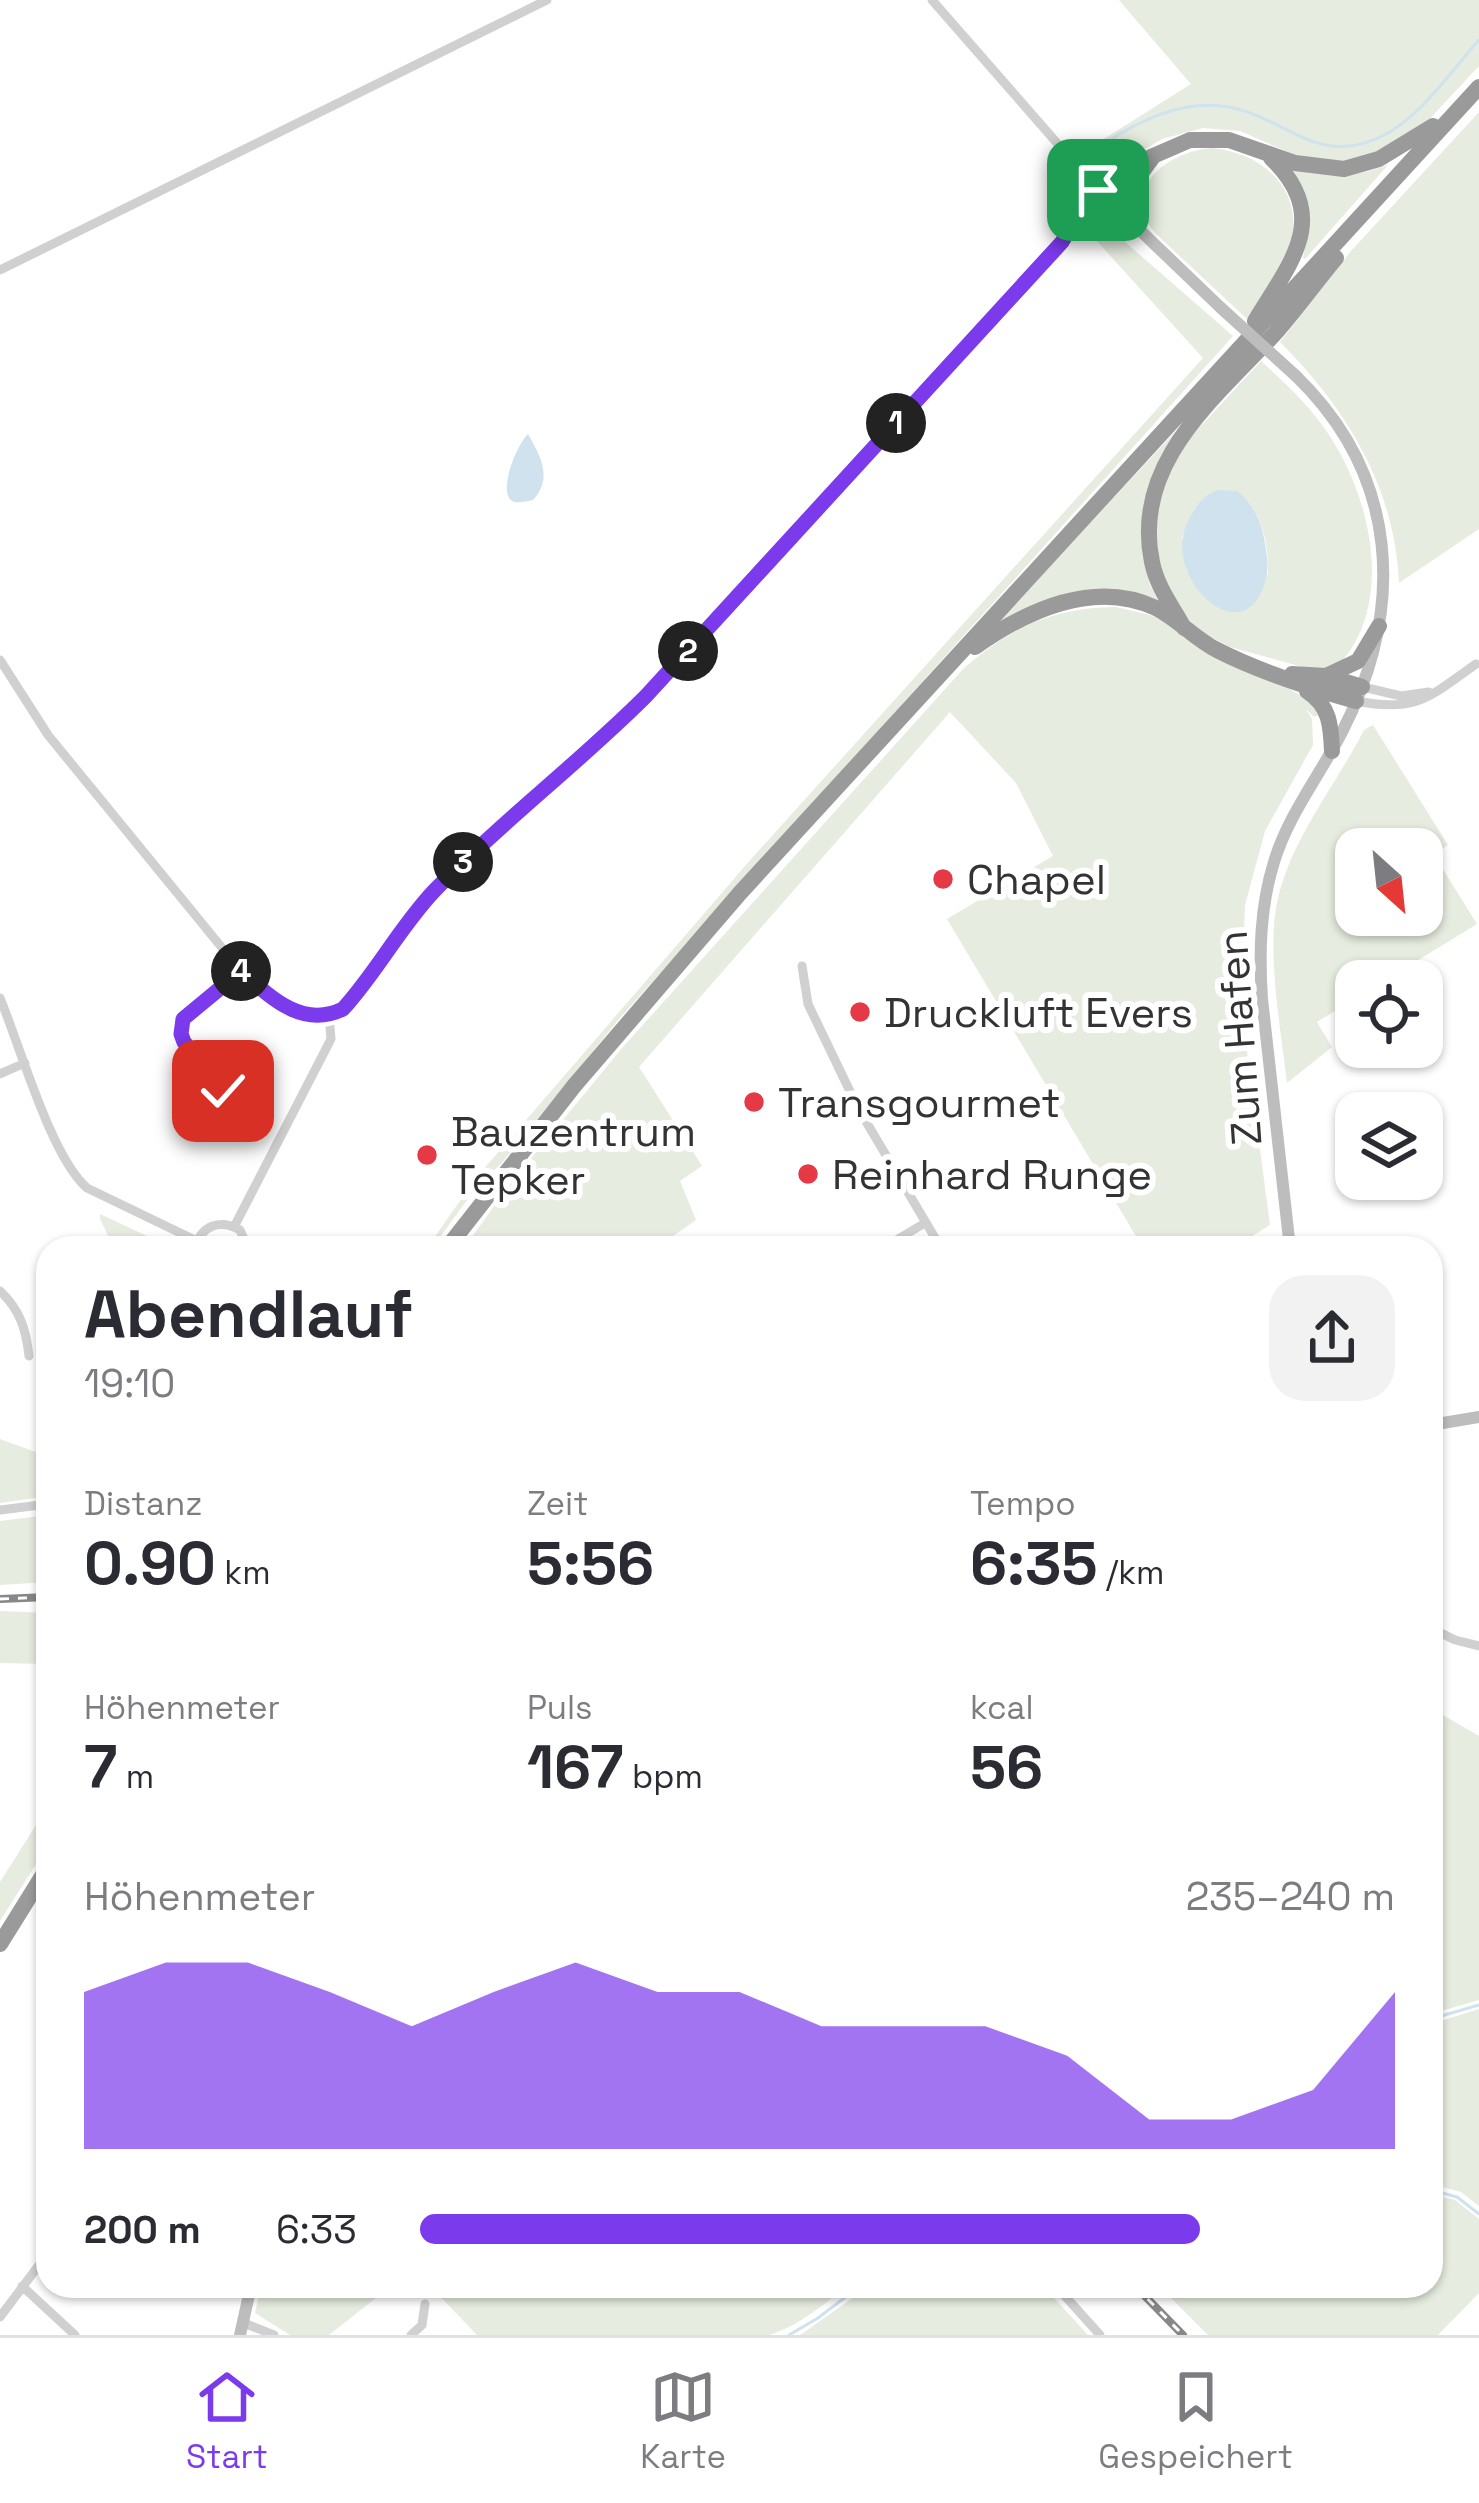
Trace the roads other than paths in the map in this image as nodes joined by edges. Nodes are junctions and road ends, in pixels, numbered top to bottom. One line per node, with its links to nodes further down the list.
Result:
1 (547, 0): 11 (street)
2 (932, 0): 7 (street)
3 (1479, 87): 4 (highway)
4 (1463, 105): 5 (highway); 9 (highway)
5 (1266, 154): 6 (highway); 12 (highway)
6 (1153, 157): 7 (highway); 8 (highway)
7 (1098, 190): 8 (main road); 10 (street)
8 (1112, 205): 10 (street); 13 (main road, bridge)
9 (1366, 209): 12 (highway); 14 (highway)
10 (1062, 242): 26 (street)
11 (0, 270)
12 (1236, 352): 21 (highway)
13 (1379, 626): 18 (highway); 20 (main road)
14 (1184, 628): 17 (highway); 21 (highway)
15 (0, 660): 24 (street)
16 (1476, 664): 20 (street)
17 (1276, 674): 18 (highway); 19 (highway)
18 (1326, 676): 20 (highway)
19 (1298, 682): 20 (highway); 22 (highway)
20 (1359, 694): 22 (main road, Zum Hafen)
21 (920, 695): 35 (highway)
22 (1332, 752): 38 (main road, Zum Hafen)
23 (802, 966): 30 (street)
24 (241, 971): 26 (street); 29 (street)
25 (0, 998): 27 (street)
26 (329, 1016): 31 (street)
27 (25, 1063): 28 (street); 32 (street)
28 (0, 1074)
29 (223, 1091)
30 (925, 1223): 36 (street); 37 (street)
31 (234, 1227): 33 (street); 34 (street)
32 (180, 1236)
33 (202, 1236)
34 (243, 1236)
35 (456, 1236)
36 (903, 1236)
37 (933, 1236)
38 (1289, 1236)
39 (0, 1291): 40 (street)
40 (29, 1356)
41 (1479, 1417): 42 (main road)
42 (1443, 1423)
43 (36, 1506): 44 (street)
44 (0, 1510)
45 (1443, 1634): 46 (street)
46 (1479, 1646)
47 (36, 1886): 48 (highway)
48 (0, 1944)
49 (36, 2268): 50 (street)
50 (22, 2286): 54 (street); 56 (street)
51 (248, 2298): 55 (main road)
52 (1067, 2298): 59 (street)
53 (425, 2303): 58 (street)
54 (0, 2317)
55 (242, 2329): 57 (street)
56 (75, 2335)
57 (274, 2335)
58 (412, 2335)
59 (1100, 2335)

